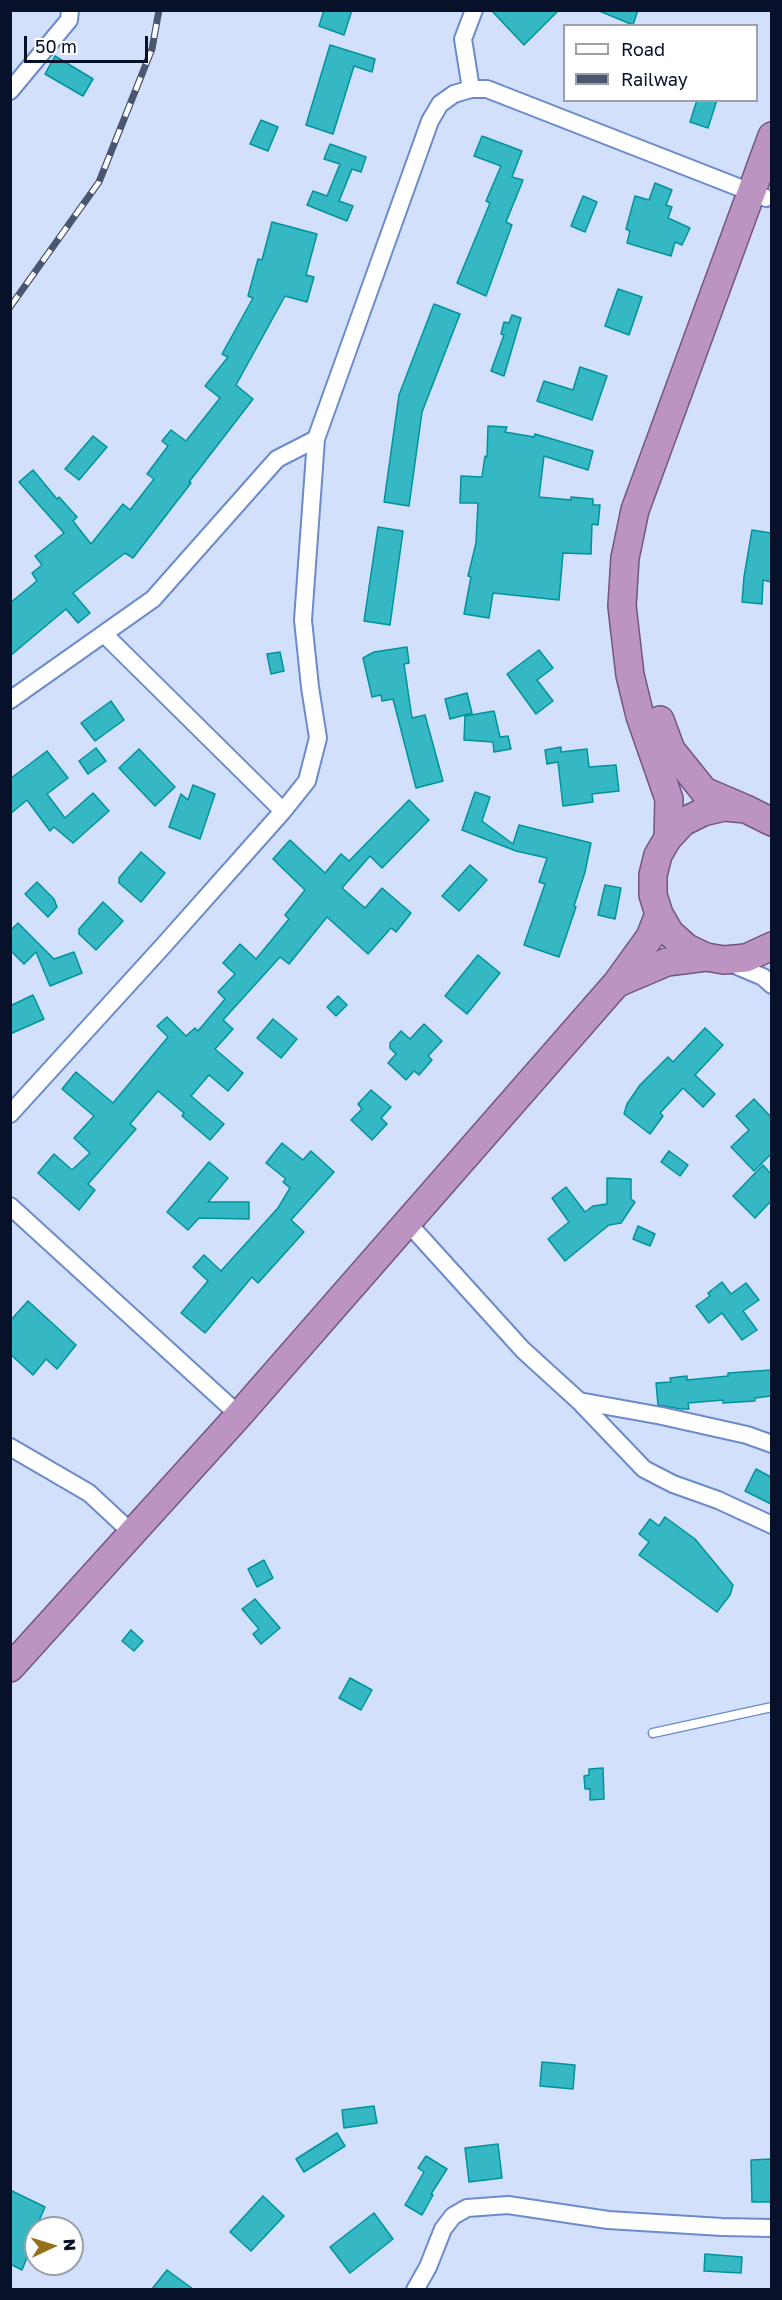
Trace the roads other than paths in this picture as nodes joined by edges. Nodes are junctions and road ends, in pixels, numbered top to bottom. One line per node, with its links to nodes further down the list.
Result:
1 (70, 10): 4 (street)
2 (474, 10): 3 (street)
3 (471, 89): 6 (street); 7 (street)
4 (10, 91)
5 (771, 136): 6 (highway)
6 (763, 192): 11 (highway); 12 (highway)
7 (316, 439): 8 (street); 10 (street)
8 (105, 635): 9 (street); 10 (street)
9 (10, 700)
10 (283, 811): 18 (street)
11 (762, 815): 12 (highway)
12 (668, 838): 13 (highway)
13 (659, 914): 15 (highway); 16 (highway)
14 (771, 946): 15 (highway)
15 (715, 959): 16 (highway); 17 (street)
16 (616, 984): 20 (highway)
17 (771, 985)
18 (10, 1114)
19 (10, 1206): 22 (street)
20 (408, 1222): 21 (street); 22 (highway)
21 (579, 1401): 23 (street); 25 (street)
22 (239, 1415): 26 (highway)
23 (771, 1444)
24 (10, 1447): 26 (street)
25 (771, 1525)
26 (132, 1533): 27 (highway)
27 (10, 1668)
28 (771, 1707): 29 (lane)
29 (653, 1733)
30 (771, 2228): 31 (street)
31 (415, 2289)

